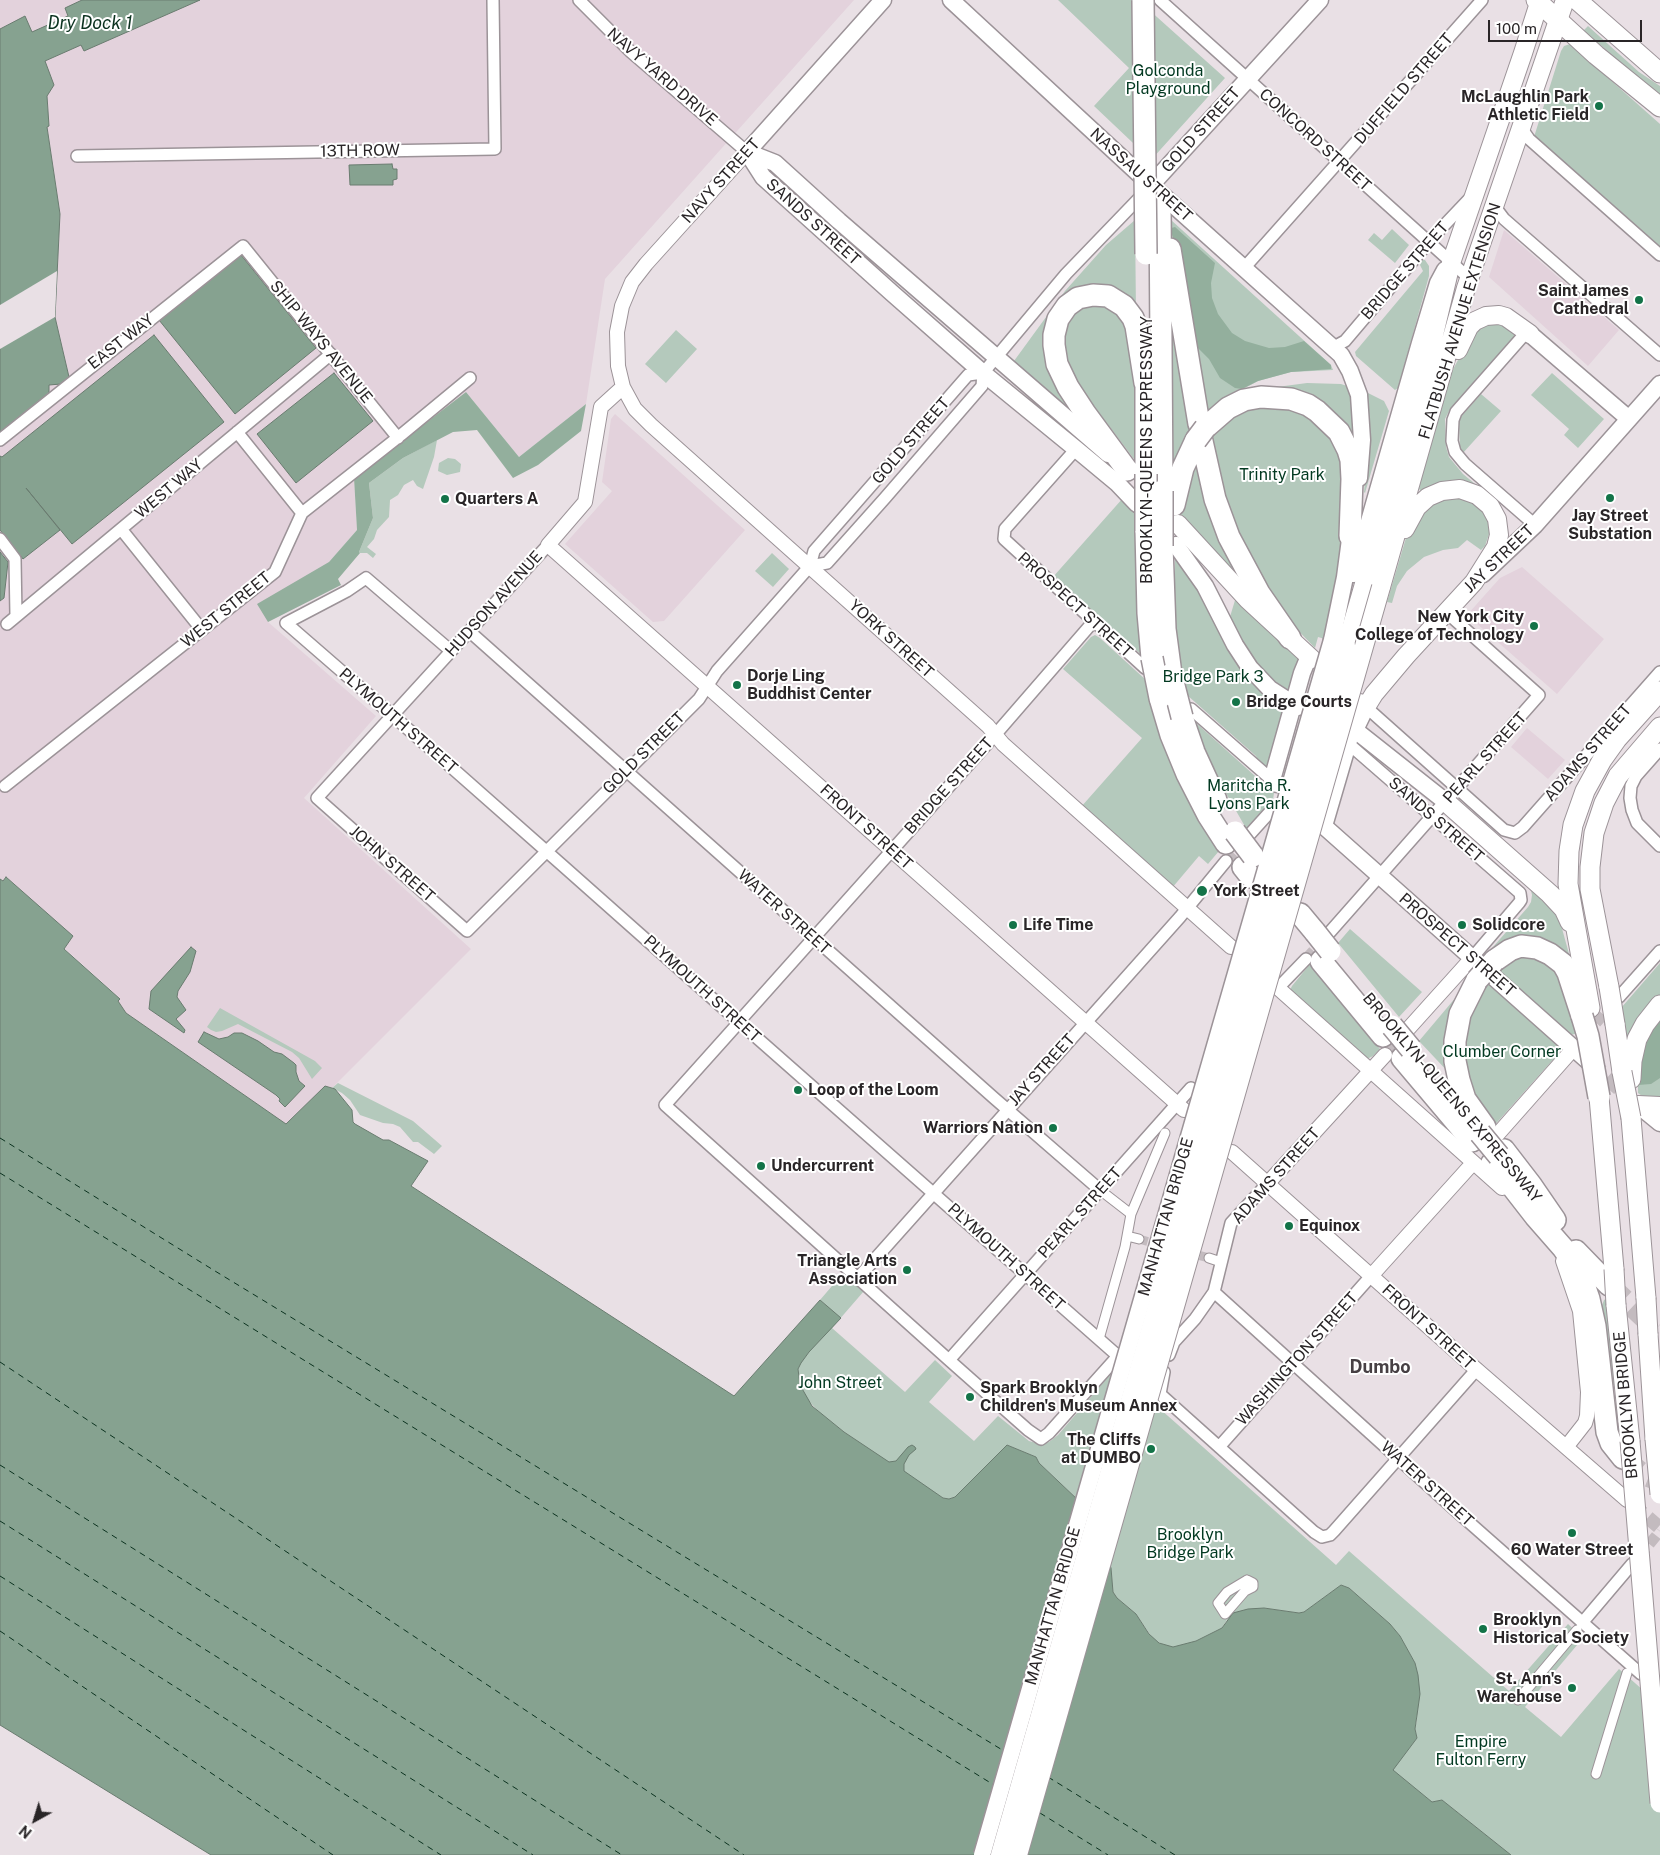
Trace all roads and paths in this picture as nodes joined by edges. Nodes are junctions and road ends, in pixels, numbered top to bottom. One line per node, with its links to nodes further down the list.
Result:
1 (493, 0): 18 (street, 13TH ROW)
2 (580, 0): 17 (street, NAVY YARD DRIVE)
3 (883, 0): 17 (main road, NAVY STREET)
4 (951, 0): 21 (main road, NASSAU STREET)
5 (1143, 0): 25 (highway, BROOKLYN-QUEENS EXPRESSWAY, bridge)
6 (1320, 0): 14 (main road, GOLD STREET)
7 (1482, 0): 19 (street, DUFFIELD STREET)
8 (1565, 0): 12 (main road, FLATBUSH AVENUE EXTENSION)
9 (1577, 0): 13 (highway)
10 (1538, 1): 12 (highway); 20 (main road, FLATBUSH AVENUE EXTENSION)
11 (1164, 2): 14 (street, CONCORD STREET); 21 (highway)
12 (1558, 21): 15 (highway); 16 (main road, FLATBUSH AVENUE EXTENSION)
13 (1660, 73)
14 (1248, 78): 19 (street, CONCORD STREET); 21 (main road, GOLD STREET)
15 (1660, 107)
16 (1522, 129): 22 (main road, FLATBUSH AVENUE EXTENSION); 26 (street)
17 (747, 152): 34 (main road, SANDS STREET); 36 (main road, SANDS STREET); 40 (street, NAVY STREET)
18 (76, 156)
19 (1339, 162): 23 (street, CONCORD STREET); 28 (street, DUFFIELD STREET)
20 (1476, 192): 23 (street, BRIDGE STREET); 27 (main road, FLATBUSH AVENUE EXTENSION)
21 (1155, 194): 25 (highway); 28 (main road, NASSAU STREET); 34 (street, GOLD STREET)
22 (1495, 207): 29 (main road, FLATBUSH AVENUE EXTENSION); 33 (street)
23 (1429, 243): 27 (street, CONCORD STREET); 31 (street, BRIDGE STREET)
24 (243, 246): 32 (street, SHIP WAYS AVENUE); 45 (street, EAST WAY)
25 (1159, 254): 38 (highway, BROOKLYN-QUEENS EXPRESSWAY); 43 (highway); 49 (highway, BROOKLYN-QUEENS EXPRESSWAY)
26 (1660, 255)
27 (1451, 262): 29 (street, CONCORD STREET); 58 (main road, FLATBUSH AVENUE EXTENSION); 68 (main road, FLATBUSH AVENUE EXTENSION)
28 (1244, 267): 31 (main road, NASSAU STREET)
29 (1470, 279): 35 (main road, FLATBUSH AVENUE EXTENSION)
30 (1530, 334): 35 (main road); 41 (main road); 51 (street)
31 (1334, 348): 53 (main road, NASSAU STREET)
32 (331, 354): 42 (street, WEST WAY); 44 (street, SHIP WAYS AVENUE)
33 (1660, 355)
34 (996, 358): 36 (street, GOLD STREET); 47 (main road, SANDS STREET)
35 (1444, 368): 60 (main road, FLATBUSH AVENUE EXTENSION)
36 (984, 373): 46 (main road, SANDS STREET); 57 (street, GOLD STREET); 57 (street, GOLD STREET)
37 (470, 378): 44 (street, WEST STREET)
38 (1145, 383): 47 (highway, BROOKLYN-QUEENS EXPRESSWAY); 47 (highway)
39 (1660, 384): 41 (main road, JAY STREET)
40 (623, 387): 55 (street, HUDSON AVENUE); 57 (street, YORK STREET)
41 (1629, 419): 51 (main road, JAY STREET)
42 (237, 432): 50 (street); 52 (street, WEST WAY)
43 (1200, 433): 49 (highway); 53 (highway); 67 (highway)
44 (398, 438): 50 (street, WEST STREET)
45 (0, 440)
46 (1076, 449): 48 (main road, SANDS STREET); 63 (street, PROSPECT STREET)
47 (1137, 475): 71 (highway, BROOKLYN-QUEENS EXPRESSWAY, bridge)
48 (1137, 504)
49 (1171, 507): 56 (highway, BROOKLYN-QUEENS EXPRESSWAY, bridge); 67 (main road)
50 (302, 513): 65 (street, WEST STREET)
51 (1535, 525): 59 (main road, JAY STREET)
52 (121, 529): 62 (street, WEST WAY); 65 (street)
53 (1350, 536): 58 (main road, NASSAU STREET)
54 (0, 539): 62 (street)
55 (548, 545): 66 (street, HUDSON AVENUE); 73 (street, FRONT STREET)
56 (1170, 549): 76 (main road); 77 (highway, BROOKLYN-QUEENS EXPRESSWAY, bridge)
57 (810, 566): 73 (street, GOLD STREET); 80 (street, YORK STREET)
58 (1348, 578): 68 (main road, MANHATTAN BRIDGE)
59 (1474, 582): 60 (main road); 61 (main road, JAY STREET)
60 (1381, 587): 158 (main road, MANHATTAN BRIDGE, bridge)
61 (1446, 612): 75 (main road, JAY STREET); 86 (street, PEARL STREET)
62 (16, 616): 64 (street, WEST WAY)
63 (1093, 622): 71 (street, PROSPECT STREET); 80 (street, BRIDGE STREET)
64 (7, 624)
65 (202, 630): 85 (street, WEST STREET)
66 (470, 631): 69 (street, HUDSON AVENUE); 83 (street, WATER STREET)
67 (1290, 638): 70 (main road)
68 (1339, 643): 156 (main road, MANHATTAN BRIDGE, bridge); 157 (main road, FLATBUSH AVENUE EXTENSION, bridge)
69 (451, 652): 78 (street, HUDSON AVENUE); 78 (street, PLYMOUTH STREET)
70 (1311, 657): 76 (main road)
71 (1149, 663): 95 (highway, BROOKLYN-QUEENS EXPRESSWAY, bridge)
72 (1660, 672): 91 (street, ADAMS STREET)
73 (707, 686): 83 (street, GOLD STREET); 93 (street, FRONT STREET)
74 (1660, 691): 101 (highway)
75 (1363, 705): 81 (main road, JAY STREET); 86 (street, SANDS STREET)
76 (1296, 706): 84 (main road)
77 (1186, 713): 84 (street); 95 (highway, BROOKLYN-QUEENS EXPRESSWAY)
78 (392, 715): 87 (street, HUDSON AVENUE); 94 (street, PLYMOUTH STREET)
79 (1660, 727): 107 (highway, BROOKLYN BRIDGE)
80 (995, 735): 93 (street, BRIDGE STREET); 98 (street, YORK STREET)
81 (1352, 738): 86 (main road, SANDS STREET); 89 (street, SANDS STREET); 90 (street, JAY STREET)
82 (1660, 749): 92 (street)
83 (626, 772): 94 (street, GOLD STREET); 100 (street, WATER STREET)
84 (1274, 782)
85 (6, 786)
86 (1452, 796): 89 (street, PEARL STREET); 91 (street, SANDS STREET); 101 (highway)
87 (317, 798): 99 (street, JOHN STREET)
88 (1269, 813): 95 (street, JAY STREET)
89 (1432, 817): 96 (street, PEARL STREET); 97 (street, SANDS STREET)
90 (1326, 828): 96 (main road, PROSPECT STREET)
91 (1515, 833)
92 (1660, 846)
93 (892, 850): 100 (street, BRIDGE STREET); 110 (street, FRONT STREET)
94 (546, 851): 99 (street, GOLD STREET); 109 (street, PLYMOUTH STREET)
95 (1243, 854): 98 (street, JAY STREET)
96 (1380, 876): 102 (street, PEARL STREET); 105 (main road, PROSPECT STREET)
97 (1521, 897): 105 (street, ADAMS STREET)
98 (1187, 908): 103 (street, YORK STREET); 110 (street, JAY STREET)
99 (467, 931)
100 (814, 938): 109 (street, BRIDGE STREET); 119 (street, WATER STREET)
101 (1578, 939): 111 (highway)
102 (1313, 940): 106 (street, PEARL STREET); 112 (highway, BROOKLYN-QUEENS EXPRESSWAY)
103 (1231, 947)
104 (1660, 951): 107 (street)
105 (1472, 958): 111 (main road, PROSPECT STREET); 112 (street, ADAMS STREET)
106 (1278, 988): 114 (street)
107 (1614, 992): 120 (highway, BROOKLYN BRIDGE, bridge)
108 (1660, 1005): 120 (highway, bridge)
109 (739, 1022): 128 (street, PLYMOUTH STREET); 137 (street, BRIDGE STREET)
110 (1085, 1022): 118 (street, FRONT STREET); 119 (street, JAY STREET)
111 (1582, 1027): 113 (main road, PROSPECT STREET); 116 (highway, bridge); 123 (street, WASHINGTON STREET); 123 (highway, bridge)
112 (1397, 1042): 114 (street, ADAMS STREET); 123 (highway, BROOKLYN-QUEENS EXPRESSWAY)
113 (1588, 1061)
114 (1370, 1071): 123 (street); 125 (street, ADAMS STREET)
115 (1191, 1088): 118 (street, PEARL STREET)
116 (1599, 1097): 155 (highway, BROOKLYN BRIDGE, bridge)
117 (1660, 1106): 120 (main road)
118 (1181, 1107): 127 (street, PEARL STREET)
119 (1007, 1110): 127 (street, WATER STREET); 128 (street, JAY STREET)
120 (1635, 1111): 121 (main road); 147 (highway, BROOKLYN BRIDGE, bridge)
121 (1660, 1123)
122 (1165, 1133): 129 (street)
123 (1486, 1148): 126 (highway, BROOKLYN-QUEENS EXPRESSWAY); 130 (highway, BROOKLYN-QUEENS EXPRESSWAY); 136 (street, WASHINGTON STREET)
124 (1232, 1152): 125 (street, FRONT STREET)
125 (1268, 1183): 134 (street, ADAMS STREET); 136 (street, FRONT STREET)
126 (1504, 1184): 130 (highway, BROOKLYN-QUEENS EXPRESSWAY); 146 (highway)
127 (1100, 1190): 129 (street); 135 (street, PEARL STREET)
128 (933, 1193): 135 (street, PLYMOUTH STREET); 137 (street, JAY STREET)
129 (1131, 1214): 131 (street)
130 (1553, 1229): 143 (street)
131 (1127, 1236): 132 (street); 139 (street)
132 (1140, 1239)
133 (1209, 1258): 134 (street)
134 (1222, 1262): 138 (street, ADAMS STREET)
135 (1025, 1274): 139 (street, PLYMOUTH STREET); 140 (street, PEARL STREET)
136 (1372, 1276): 141 (street, WASHINGTON STREET); 142 (street, FRONT STREET)
137 (858, 1278): 140 (street)
138 (1214, 1292): 141 (street, WATER STREET); 144 (street, ADAMS STREET)
139 (1099, 1340): 140 (street, PLYMOUTH STREET)
140 (949, 1360)
141 (1294, 1363): 144 (street, WASHINGTON STREET); 145 (street, WATER STREET)
142 (1477, 1369): 143 (street, FRONT STREET); 145 (street)
143 (1566, 1446): 148 (street, FRONT STREET)
144 (1218, 1447): 145 (street)
145 (1399, 1458): 150 (street, WATER STREET)
146 (1623, 1458)
147 (1660, 1494)
148 (1627, 1500)
149 (1632, 1564): 150 (street)
150 (1580, 1626): 152 (street, WATER STREET); 153 (street)
151 (1627, 1673): 154 (street)
152 (1641, 1674)
153 (1518, 1700)
154 (1596, 1774)
155 (1660, 1803)
156 (982, 1855)
157 (1000, 1855)
158 (1018, 1855)

